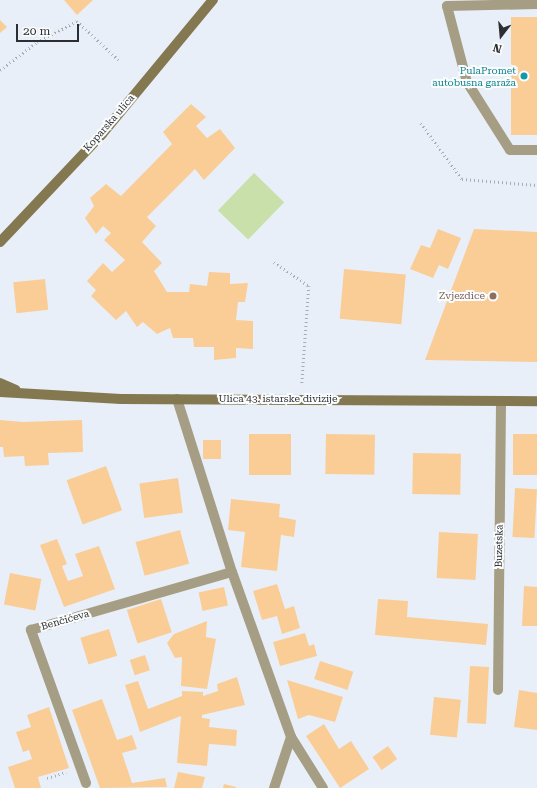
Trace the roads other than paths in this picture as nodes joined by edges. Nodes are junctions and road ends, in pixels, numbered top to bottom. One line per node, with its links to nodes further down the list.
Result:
1 (212, 0): 5 (main road, Koparska ulica)
2 (446, 3): 3 (street); 4 (street)
3 (537, 4)
4 (537, 150)
5 (0, 242)
6 (0, 383): 8 (main road, Ulica 43. istarske divizije)
7 (0, 392): 8 (main road, Ulica 43. istarske divizije)
8 (19, 392): 9 (main road, Ulica 43. istarske divizije)
9 (177, 399): 10 (main road, Ulica 43. istarske divizije); 12 (street)
10 (501, 401): 11 (main road, Ulica 43. istarske divizije); 13 (street, Buzetska)
11 (537, 401)
12 (232, 572): 14 (street); 15 (street, Benčićeva)
13 (498, 690)
14 (291, 737): 16 (street); 17 (street)
15 (86, 783)
16 (274, 788)
17 (323, 788)

